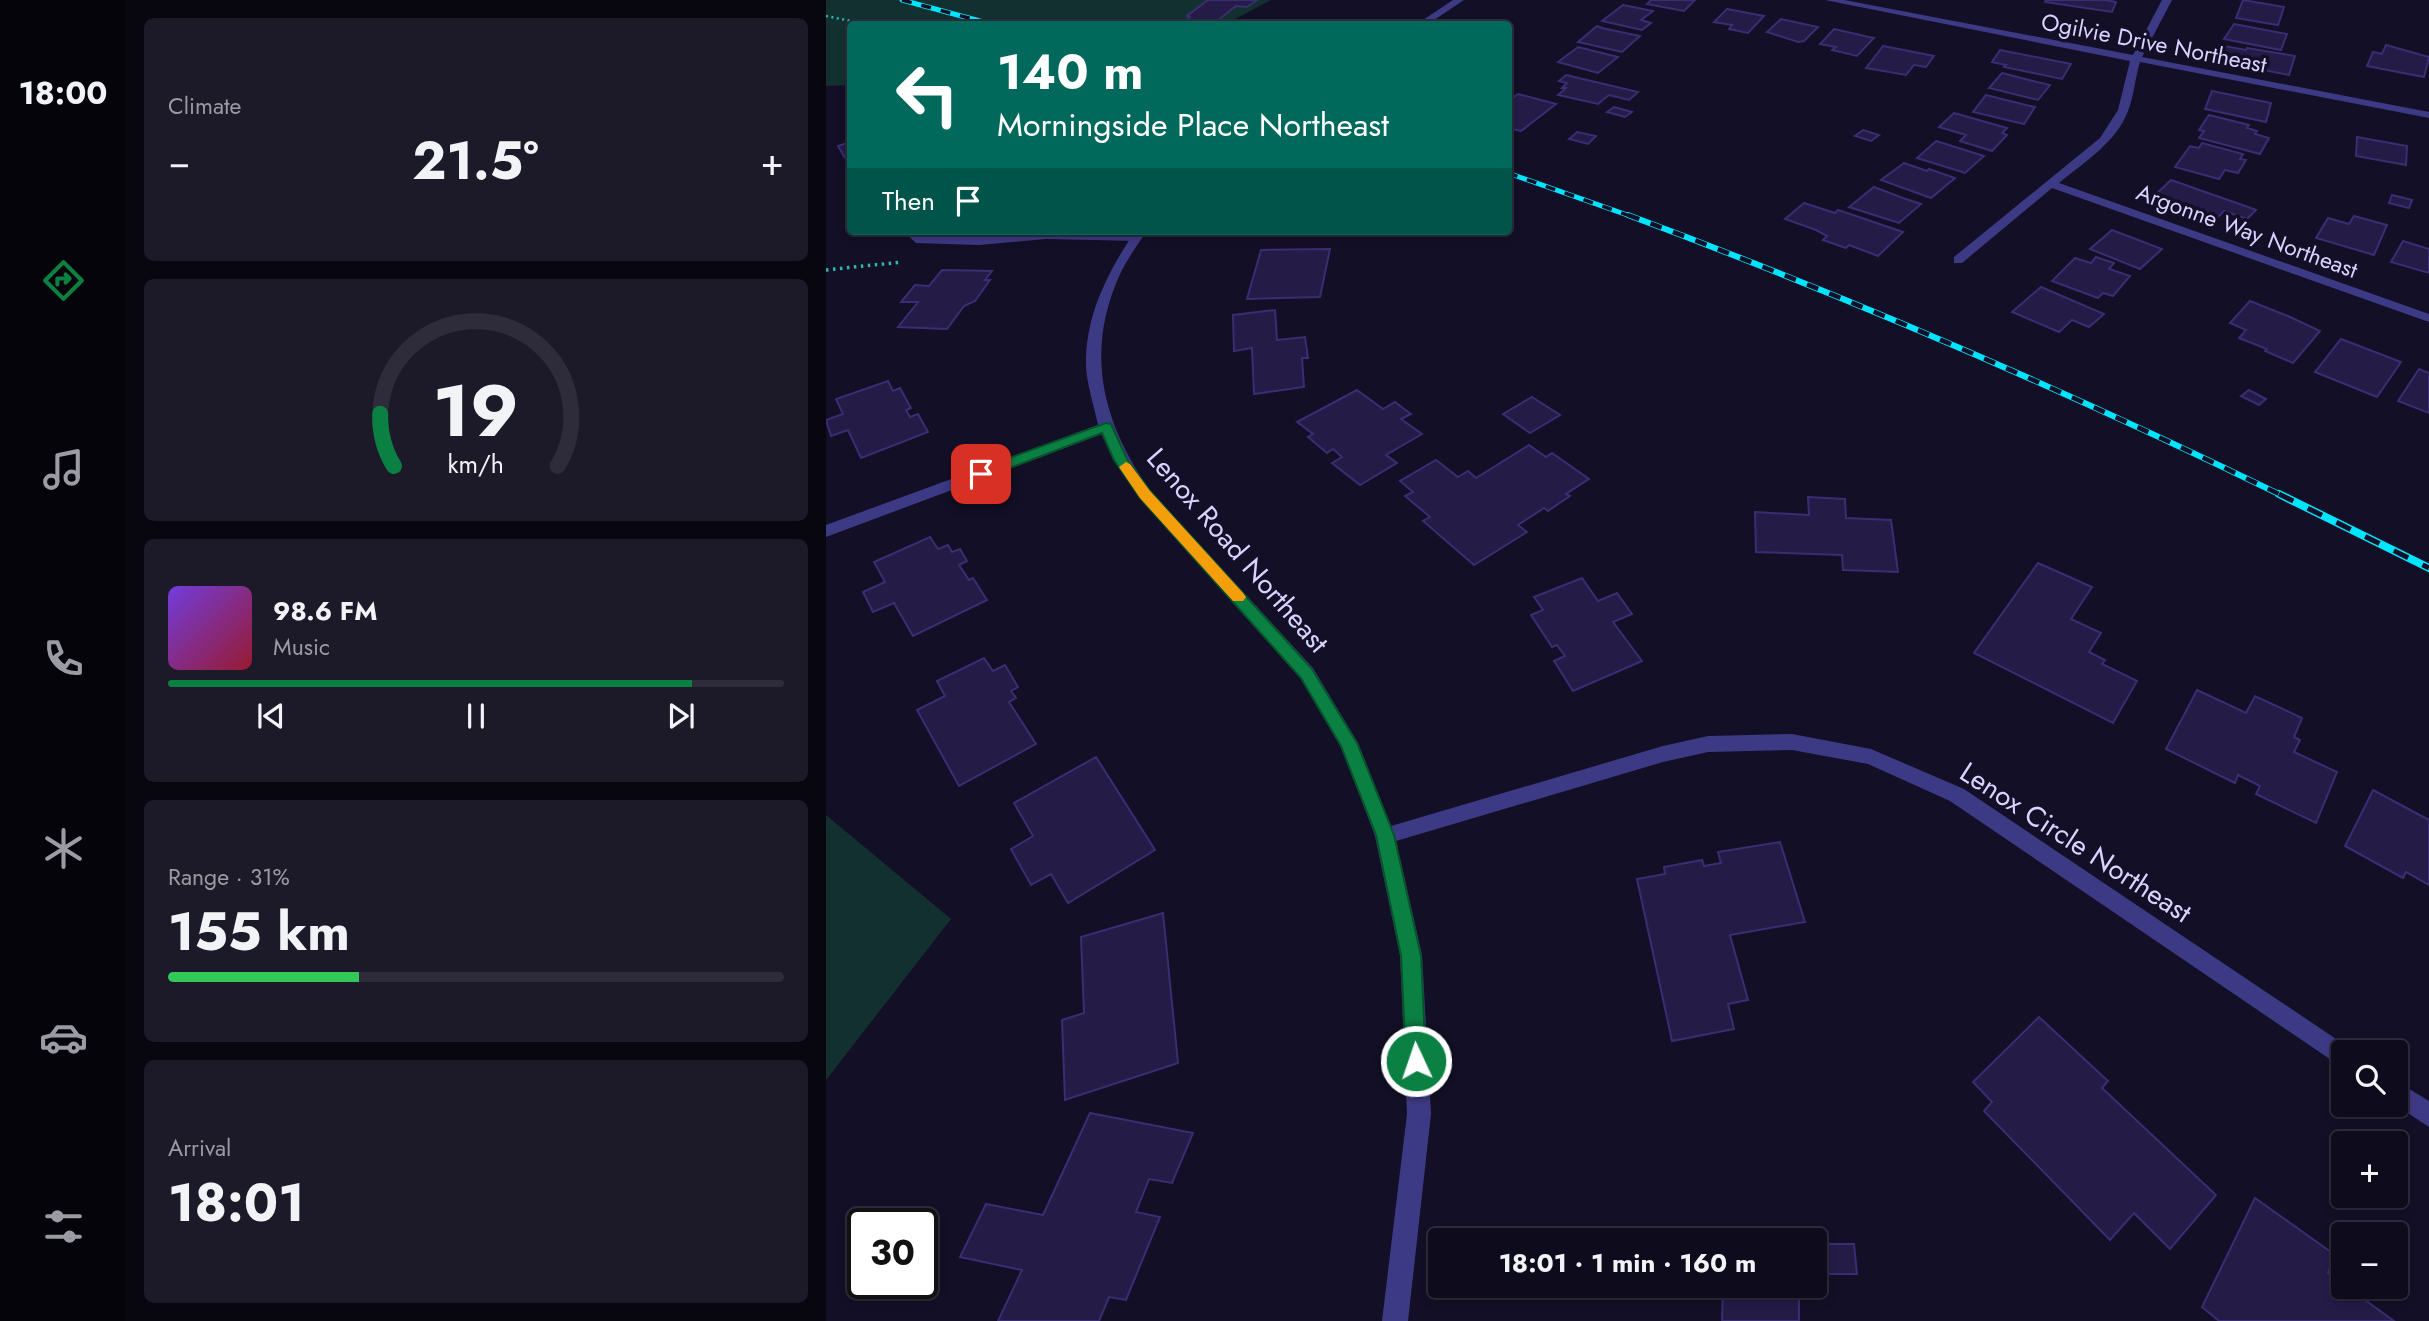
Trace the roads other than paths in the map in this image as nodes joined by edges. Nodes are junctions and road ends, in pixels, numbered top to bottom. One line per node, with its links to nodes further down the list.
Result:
1 (1459, 0): 4 (street)
2 (1830, 0): 5 (street, Ogilvie Drive Northeast)
3 (2167, 0): 5 (street)
4 (1427, 21)
5 (2135, 60): 6 (street, Ogilvie Drive Northeast); 7 (street)
6 (2429, 115)
7 (2051, 184): 11 (street); 12 (street, Argonne Way Northeast)
8 (912, 235): 9 (street)
9 (1036, 235)
10 (1138, 235): 13 (street, Lenox Road Northeast)
11 (1958, 260)
12 (2429, 318)
13 (1106, 427): 14 (street); 15 (street, Lenox Road Northeast)
14 (826, 531)
15 (1385, 835): 16 (street, Lenox Circle Northeast); 19 (street, Lenox Road Northeast)
16 (2331, 1049)
17 (2408, 1100): 18 (street)
18 (2429, 1115)
19 (1395, 1321)

